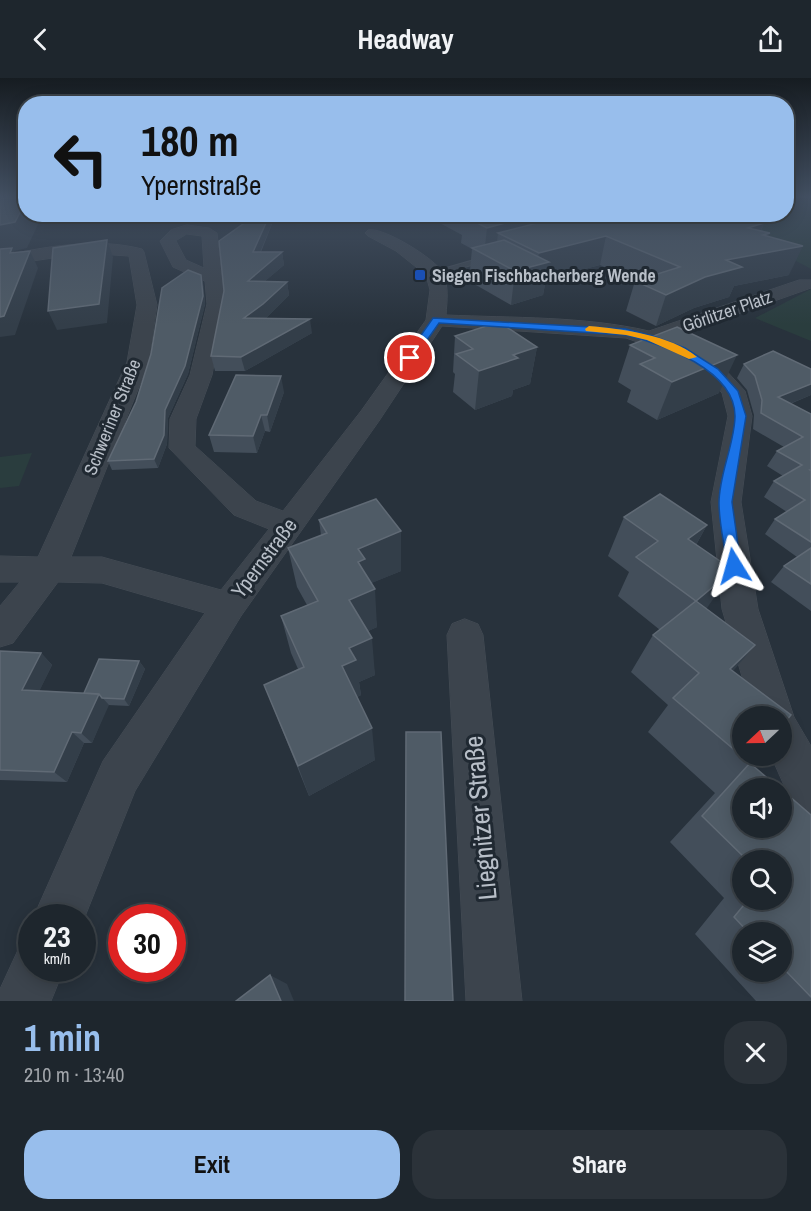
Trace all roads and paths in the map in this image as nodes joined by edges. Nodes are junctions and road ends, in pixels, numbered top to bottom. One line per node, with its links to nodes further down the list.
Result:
1 (385, 239): 4 (street)
2 (500, 256): 4 (lane)
3 (0, 261): 11 (street, Schweriner Straße)
4 (434, 273): 7 (street, Ypernstraße)
5 (215, 279): 9 (street)
6 (805, 284): 8 (street, Görlitzer Platz)
7 (436, 320): 8 (street); 9 (street, Ypernstraße)
8 (650, 338): 15 (street)
9 (289, 525): 12 (street, Ypernstraße)
10 (0, 569): 11 (street)
11 (49, 570): 12 (street); 13 (street)
12 (229, 606): 18 (street, Ypernstraße)
13 (0, 633)
14 (465, 635): 21 (street, Liegnitzer Straße)
15 (771, 706)
16 (792, 753): 17 (street)
17 (811, 794)
18 (65, 904)
19 (31, 982): 20 (street)
20 (23, 1001)
21 (494, 1001)

